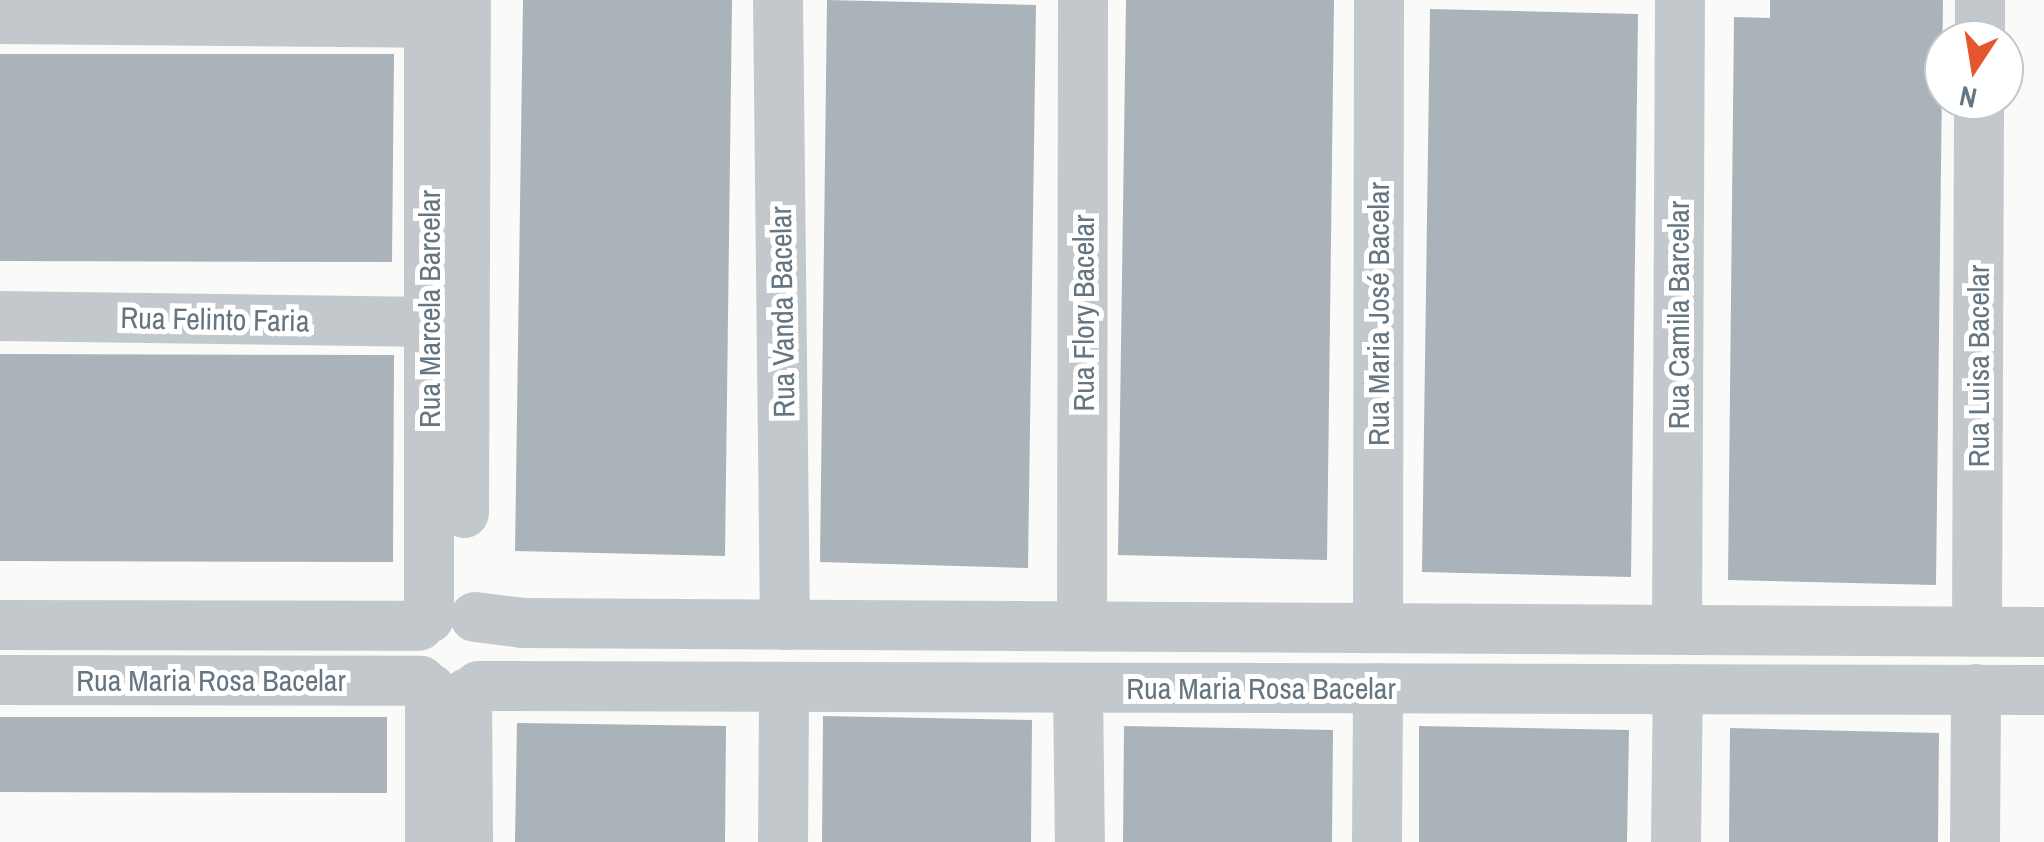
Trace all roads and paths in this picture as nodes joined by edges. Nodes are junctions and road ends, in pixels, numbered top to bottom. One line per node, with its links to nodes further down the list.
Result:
1 (778, 0): 12 (street, Rua Vanda Bacelar)
2 (1083, 0): 13 (street, Rua Flory Bacelar)
3 (1379, 0): 14 (street, Rua Maria José Bacelar)
4 (1680, 0): 15 (street, Rua Camila Barcelar)
5 (441, 8): 6 (street); 9 (street, Rua Marcela Barcelar); 10 (street, Rua Marcela Barcelar)
6 (0, 20)
7 (1979, 120): 16 (street, Rua Luisa Bacelar)
8 (0, 316): 9 (street, Rua Felinto Faria)
9 (429, 322): 10 (street, Rua Marcela Barcelar)
10 (462, 619): 11 (street, Rua Maria Rosa Bacelar); 12 (street, Rua Maria Rosa Bacelar); 19 (street); 19 (street)
11 (0, 624)
12 (785, 624): 13 (street, Rua Maria Rosa Bacelar)
13 (1082, 626): 14 (street, Rua Maria Rosa Bacelar)
14 (1378, 628): 15 (street, Rua Maria Rosa Bacelar)
15 (1677, 630): 16 (street, Rua Maria Rosa Bacelar)
16 (1977, 632): 17 (street, Rua Maria Rosa Bacelar)
17 (2044, 632)
18 (0, 680): 19 (street, Rua Maria Rosa Bacelar)
19 (449, 687): 20 (street, Rua Maria Rosa Bacelar); 26 (street); 27 (street)
20 (784, 688): 21 (street, Rua Maria Rosa Bacelar); 28 (street)
21 (1078, 688): 22 (street, Rua Maria Rosa Bacelar); 29 (street)
22 (1378, 688): 23 (street, Rua Maria Rosa Bacelar); 30 (street)
23 (1678, 689): 24 (street, Rua Maria Rosa Bacelar); 31 (street)
24 (1976, 689): 25 (street, Rua Maria Rosa Bacelar); 32 (street)
25 (2044, 690)
26 (430, 842)
27 (468, 842)
28 (783, 842)
29 (1080, 842)
30 (1377, 842)
31 (1676, 842)
32 (1976, 842)

